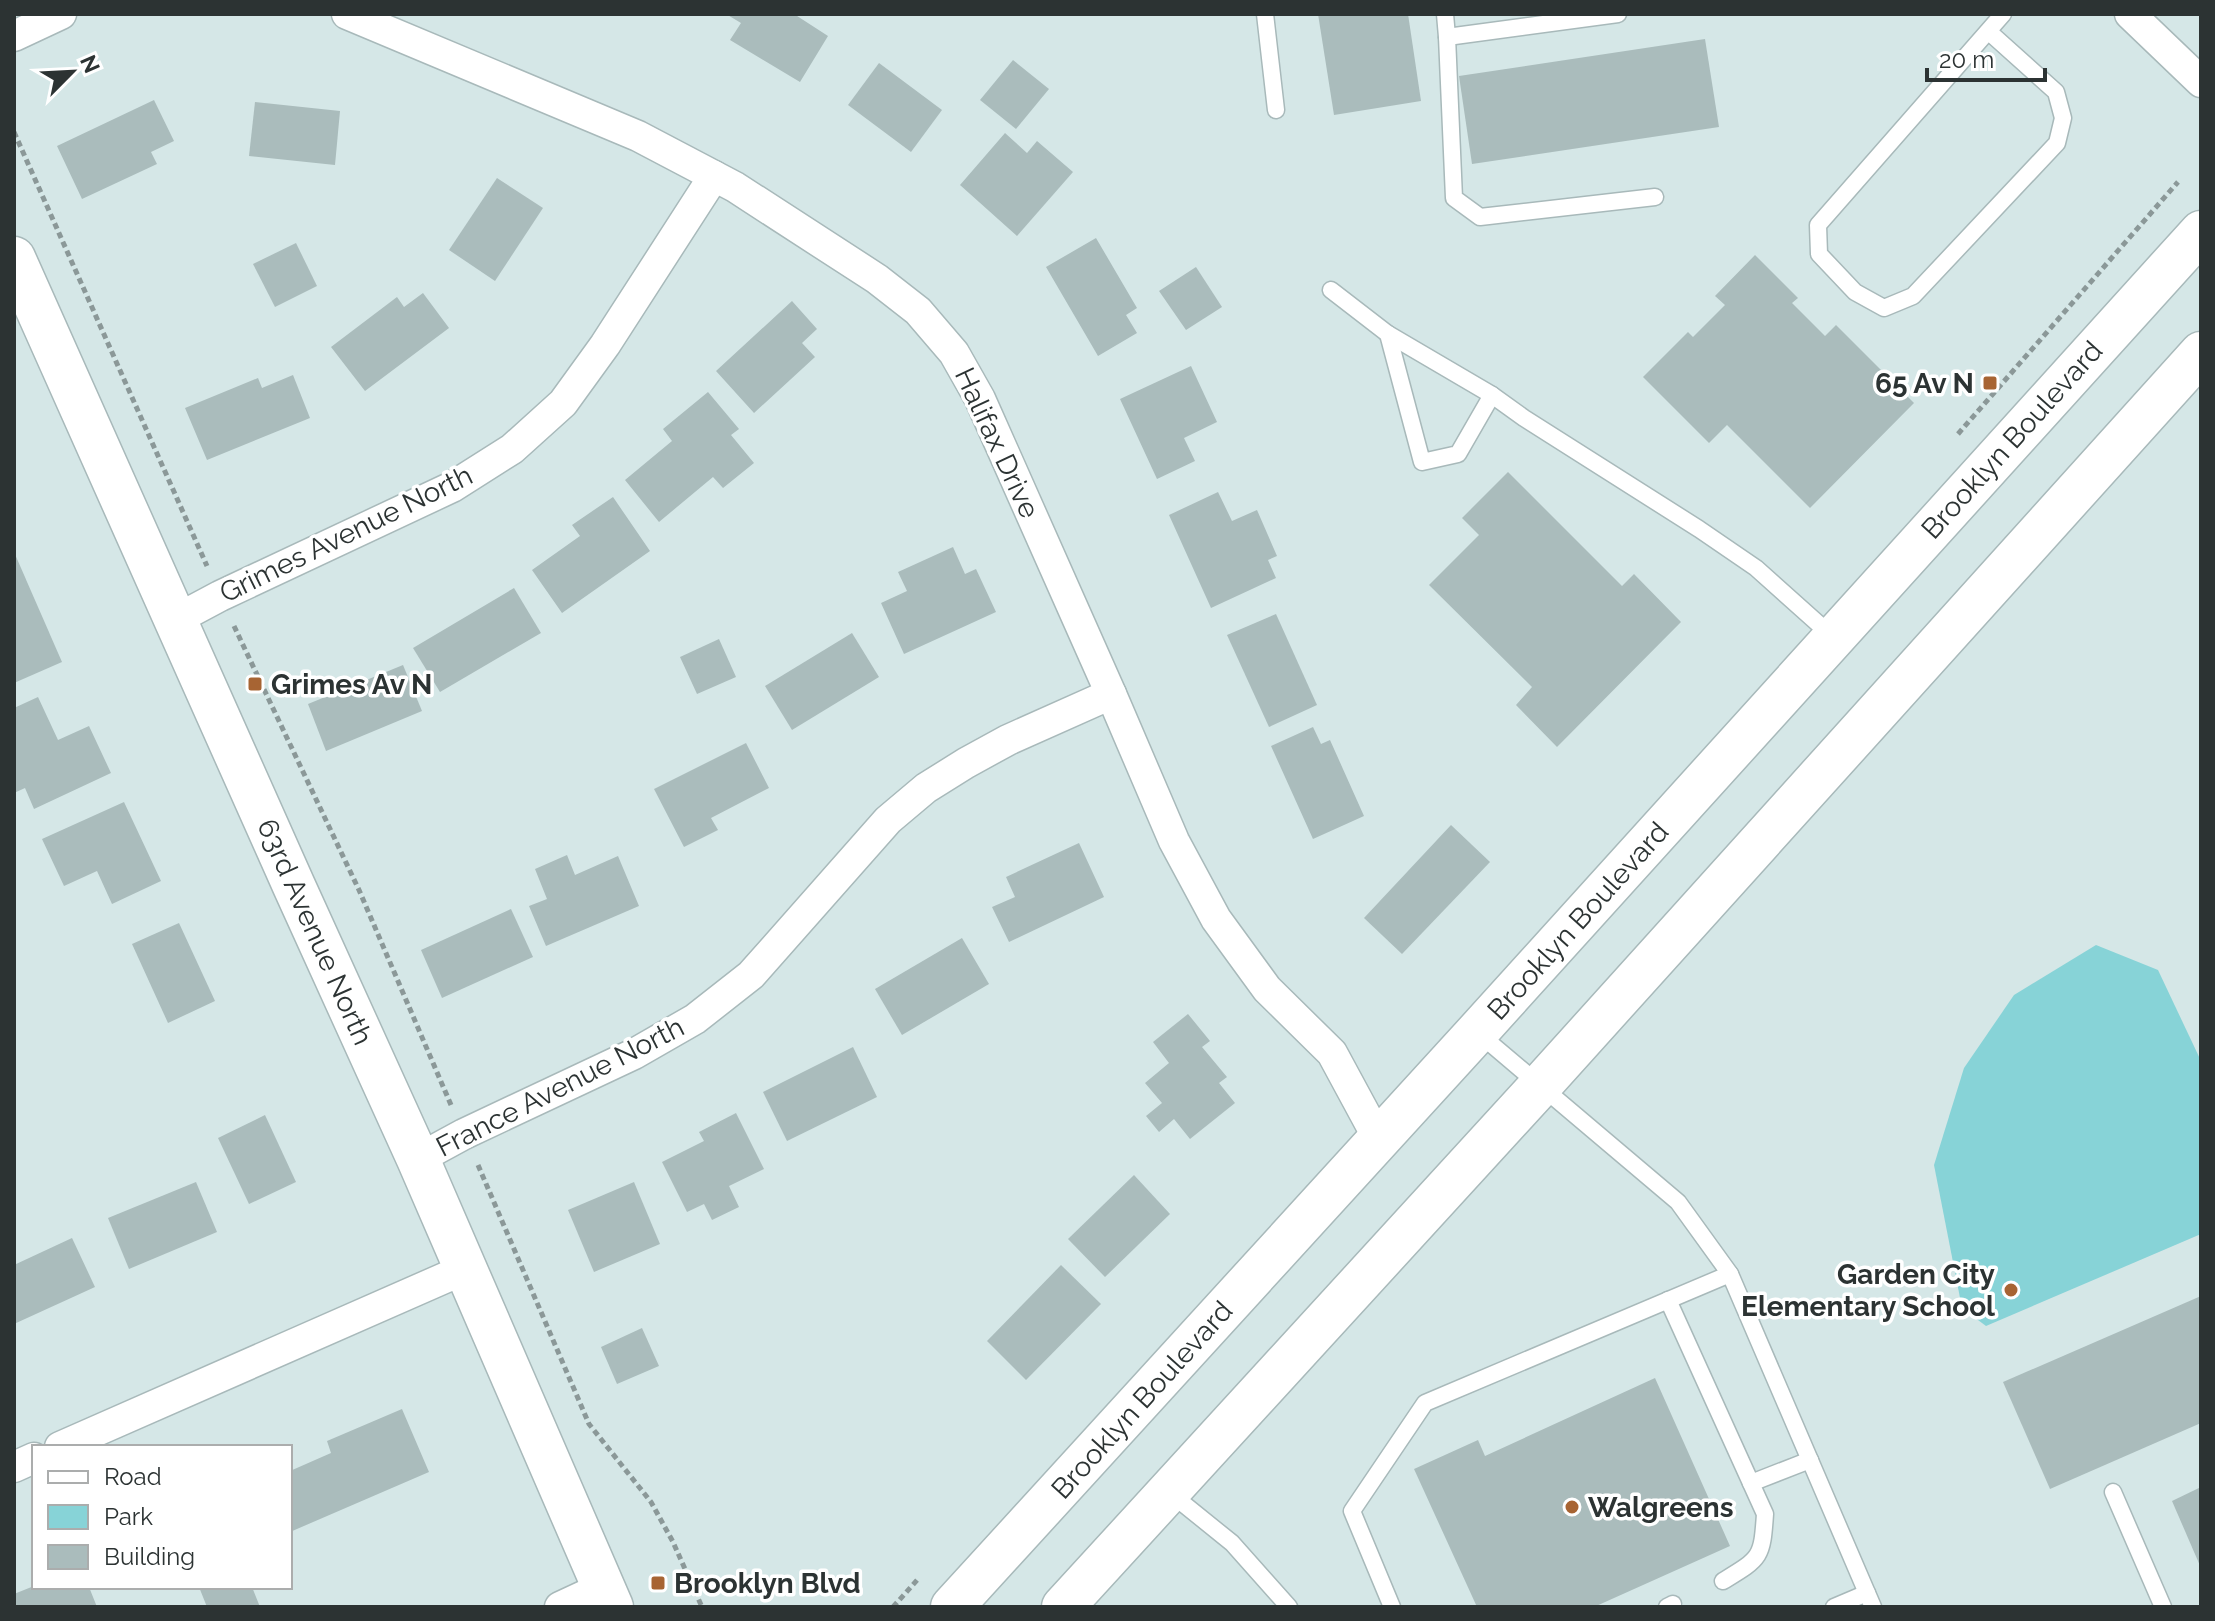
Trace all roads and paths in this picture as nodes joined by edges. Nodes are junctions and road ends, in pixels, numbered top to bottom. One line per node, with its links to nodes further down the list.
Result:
1 (61, 14): 9 (street)
2 (347, 14): 14 (street, Halifax Drive)
3 (1265, 14): 12 (lane)
4 (1445, 14): 10 (lane)
5 (1618, 14): 10 (lane)
6 (2003, 14): 8 (lane)
7 (2130, 14): 11 (street)
8 (1988, 31): 8 (lane)
9 (14, 36)
10 (1447, 37): 15 (lane)
11 (2201, 82)
12 (1276, 110)
13 (14, 132): 22 (path)
14 (714, 176): 22 (street, Grimes Avenue North); 25 (street, Halifax Drive)
15 (1655, 197)
16 (2201, 232): 24 (main road, Brooklyn Boulevard)
17 (14, 258): 23 (main road, 63rd Avenue North)
18 (1331, 290): 19 (lane)
19 (1388, 334): 21 (lane); 21 (lane)
20 (2201, 353): 27 (main road)
21 (1492, 395): 24 (lane)
22 (220, 596): 23 (street, Grimes Avenue North); 28 (path)
23 (175, 620): 30 (main road, 63rd Avenue North)
24 (1834, 637): 26 (main road, Brooklyn Boulevard)
25 (1111, 694): 28 (street, France Avenue North); 29 (street, Halifax Drive)
26 (1477, 1032): 27 (lane); 29 (main road, Brooklyn Boulevard)
27 (1539, 1087): 32 (lane); 37 (main road)
28 (464, 1134): 30 (street, France Avenue North); 43 (path)
29 (1379, 1140): 44 (main road, Brooklyn Boulevard)
30 (418, 1159): 31 (main road, 63rd Avenue North)
31 (465, 1269): 34 (street); 40 (main road, 63rd Avenue North)
32 (1730, 1274): 33 (lane); 35 (lane)
33 (1668, 1300): 36 (lane); 47 (lane)
34 (65, 1445)
35 (1810, 1460): 36 (lane); 41 (lane)
36 (1751, 1483): 39 (lane)
37 (1169, 1492): 45 (main road); 46 (lane)
38 (2113, 1492): 49 (lane)
39 (1723, 1581)
40 (607, 1597): 42 (street)
41 (1870, 1600): 48 (lane)
42 (560, 1607)
43 (702, 1607)
44 (952, 1607)
45 (1063, 1607)
46 (1289, 1607)
47 (1392, 1607)
48 (1834, 1607)
49 (2163, 1607)

